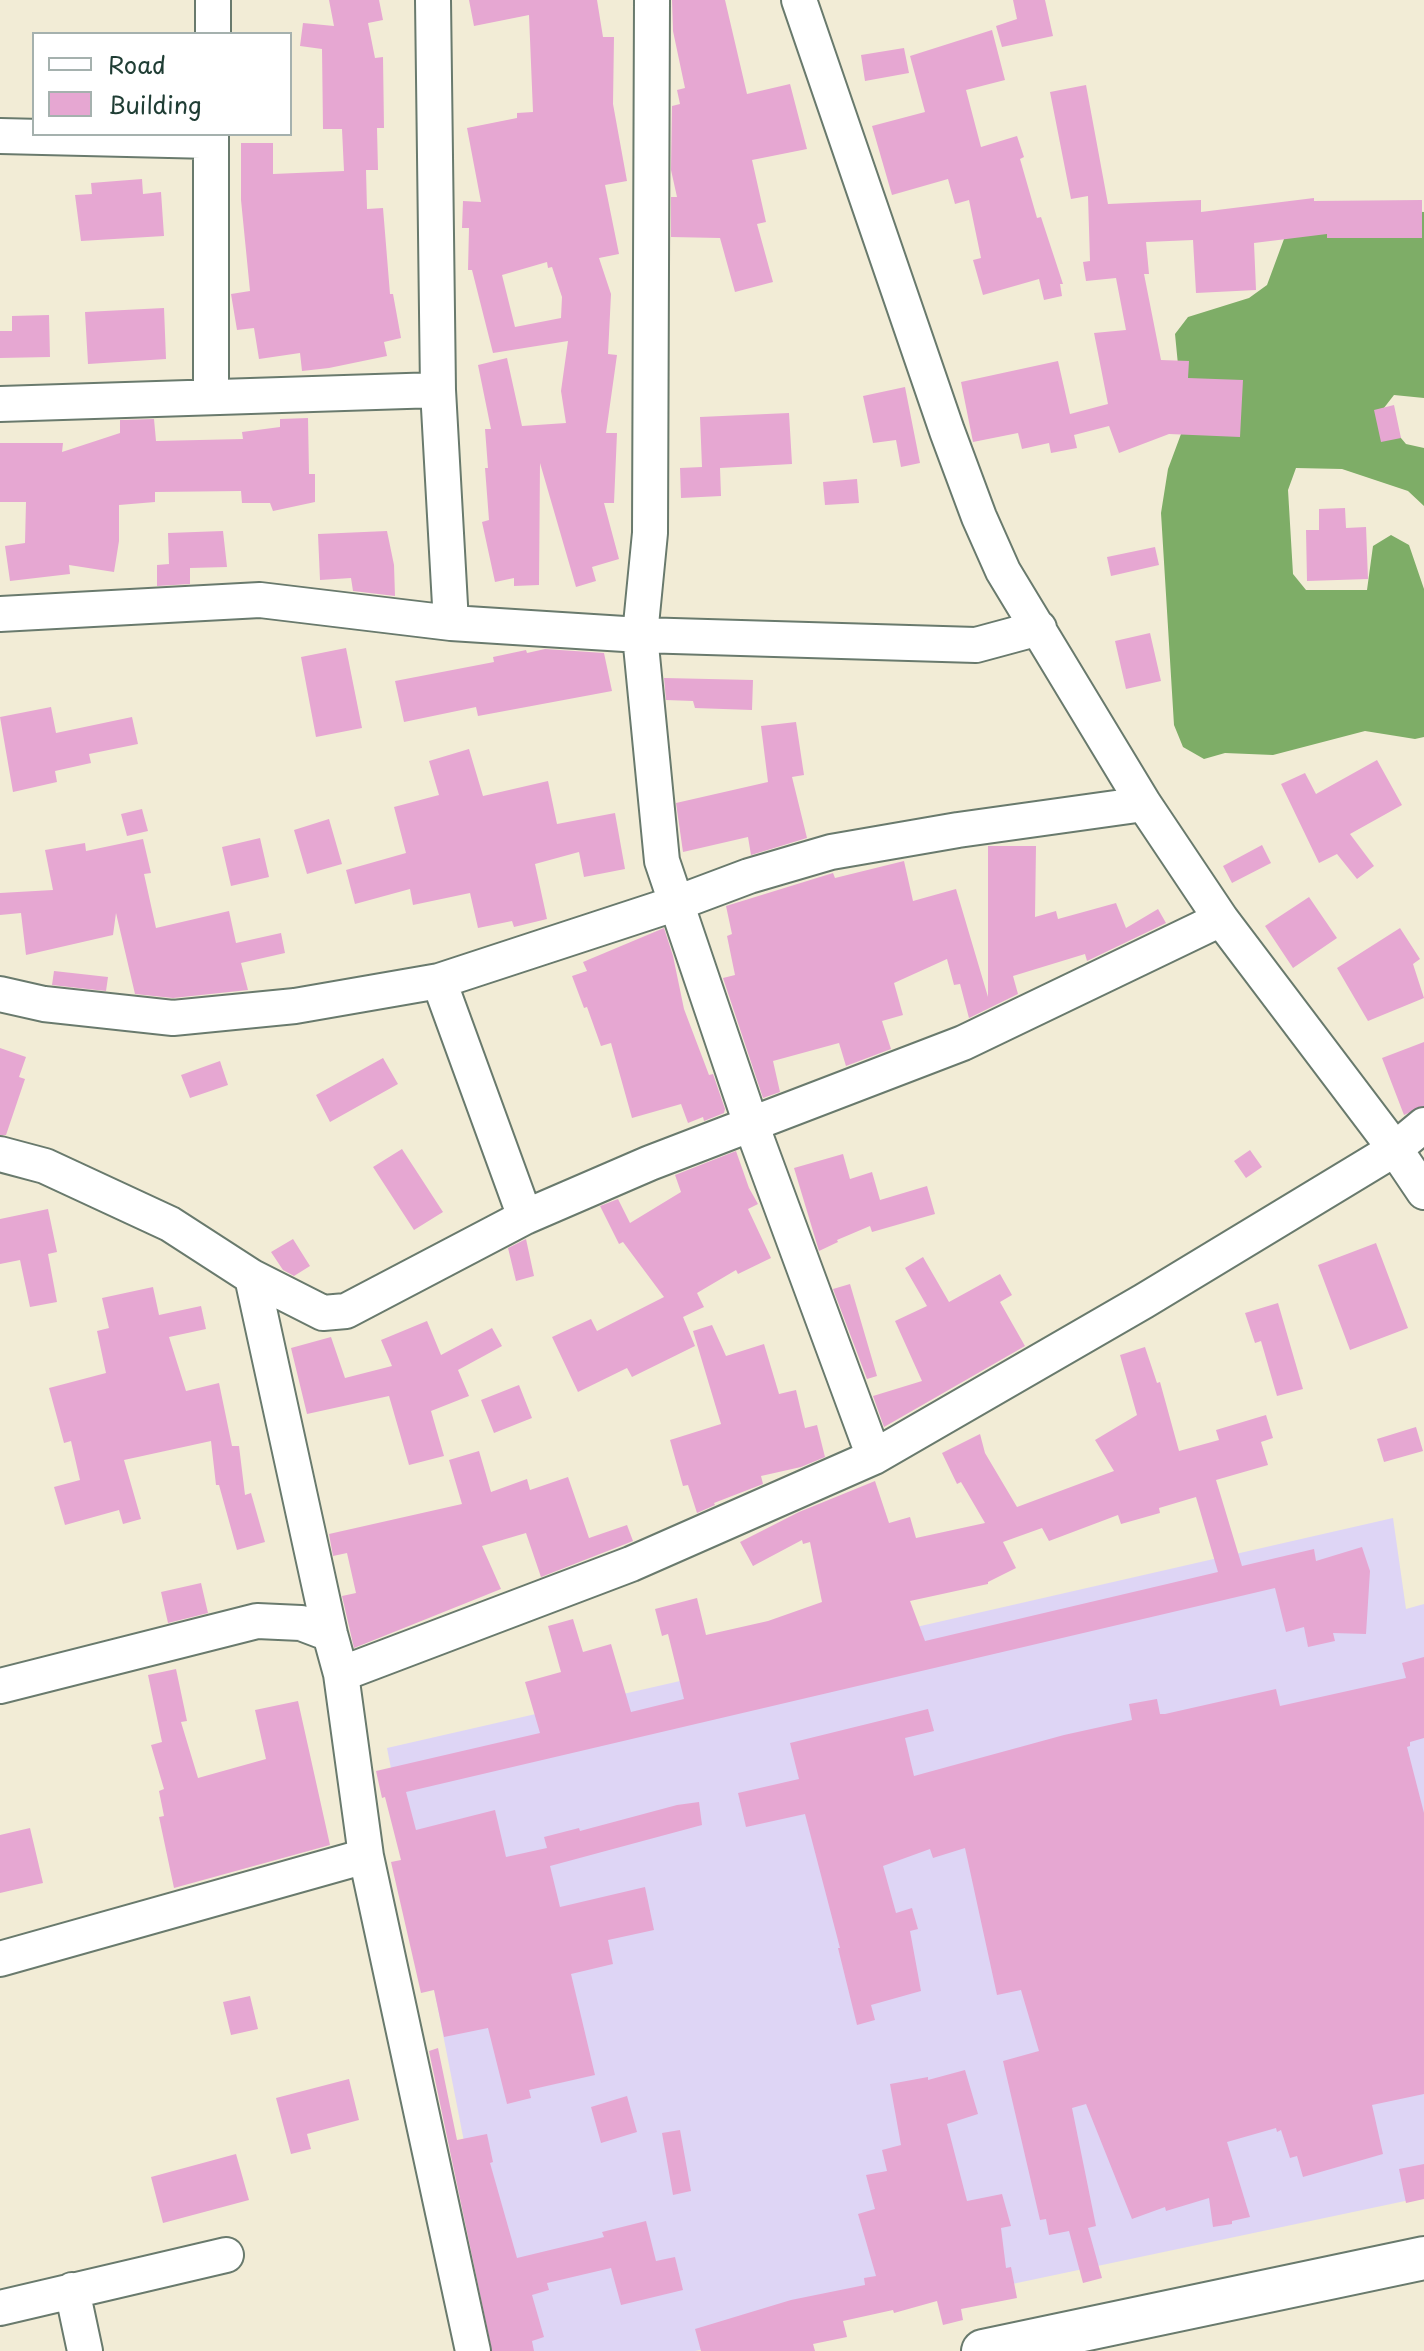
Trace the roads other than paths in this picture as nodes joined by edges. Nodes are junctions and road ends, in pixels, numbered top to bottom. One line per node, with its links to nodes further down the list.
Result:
1 (213, 0): 5 (street)
2 (433, 0): 8 (street)
3 (652, 0): 14 (street)
4 (799, 0): 13 (street)
5 (213, 32)
6 (0, 136): 7 (street)
7 (211, 137): 9 (street)
8 (438, 390): 9 (street); 12 (street)
9 (211, 397): 10 (street)
10 (0, 404)
11 (0, 614): 12 (street)
12 (451, 623): 14 (street)
13 (1039, 628): 14 (street); 15 (street)
14 (640, 635): 16 (street)
15 (1144, 804): 16 (street); 17 (street)
16 (677, 903): 18 (street); 20 (street)
17 (1221, 919): 20 (street); 22 (street)
18 (439, 981): 19 (street); 25 (street)
19 (0, 994)
20 (751, 1124): 25 (street); 27 (street)
21 (1424, 1125): 22 (street)
22 (1395, 1149): 24 (street); 27 (street)
23 (0, 1154): 26 (street)
24 (1424, 1192)
25 (525, 1217): 26 (street)
26 (252, 1277): 28 (street)
27 (874, 1457): 29 (street)
28 (330, 1634): 29 (street); 30 (street)
29 (341, 1674): 31 (street)
30 (0, 1686)
31 (366, 1856): 32 (street); 39 (street)
32 (0, 1959)
33 (226, 2255): 36 (street)
34 (1424, 2258): 40 (main road)
35 (1424, 2285): 41 (main road)
36 (72, 2290): 37 (street); 38 (street)
37 (0, 2308)
38 (85, 2351)
39 (473, 2351)
40 (983, 2351)
41 (1127, 2351)

